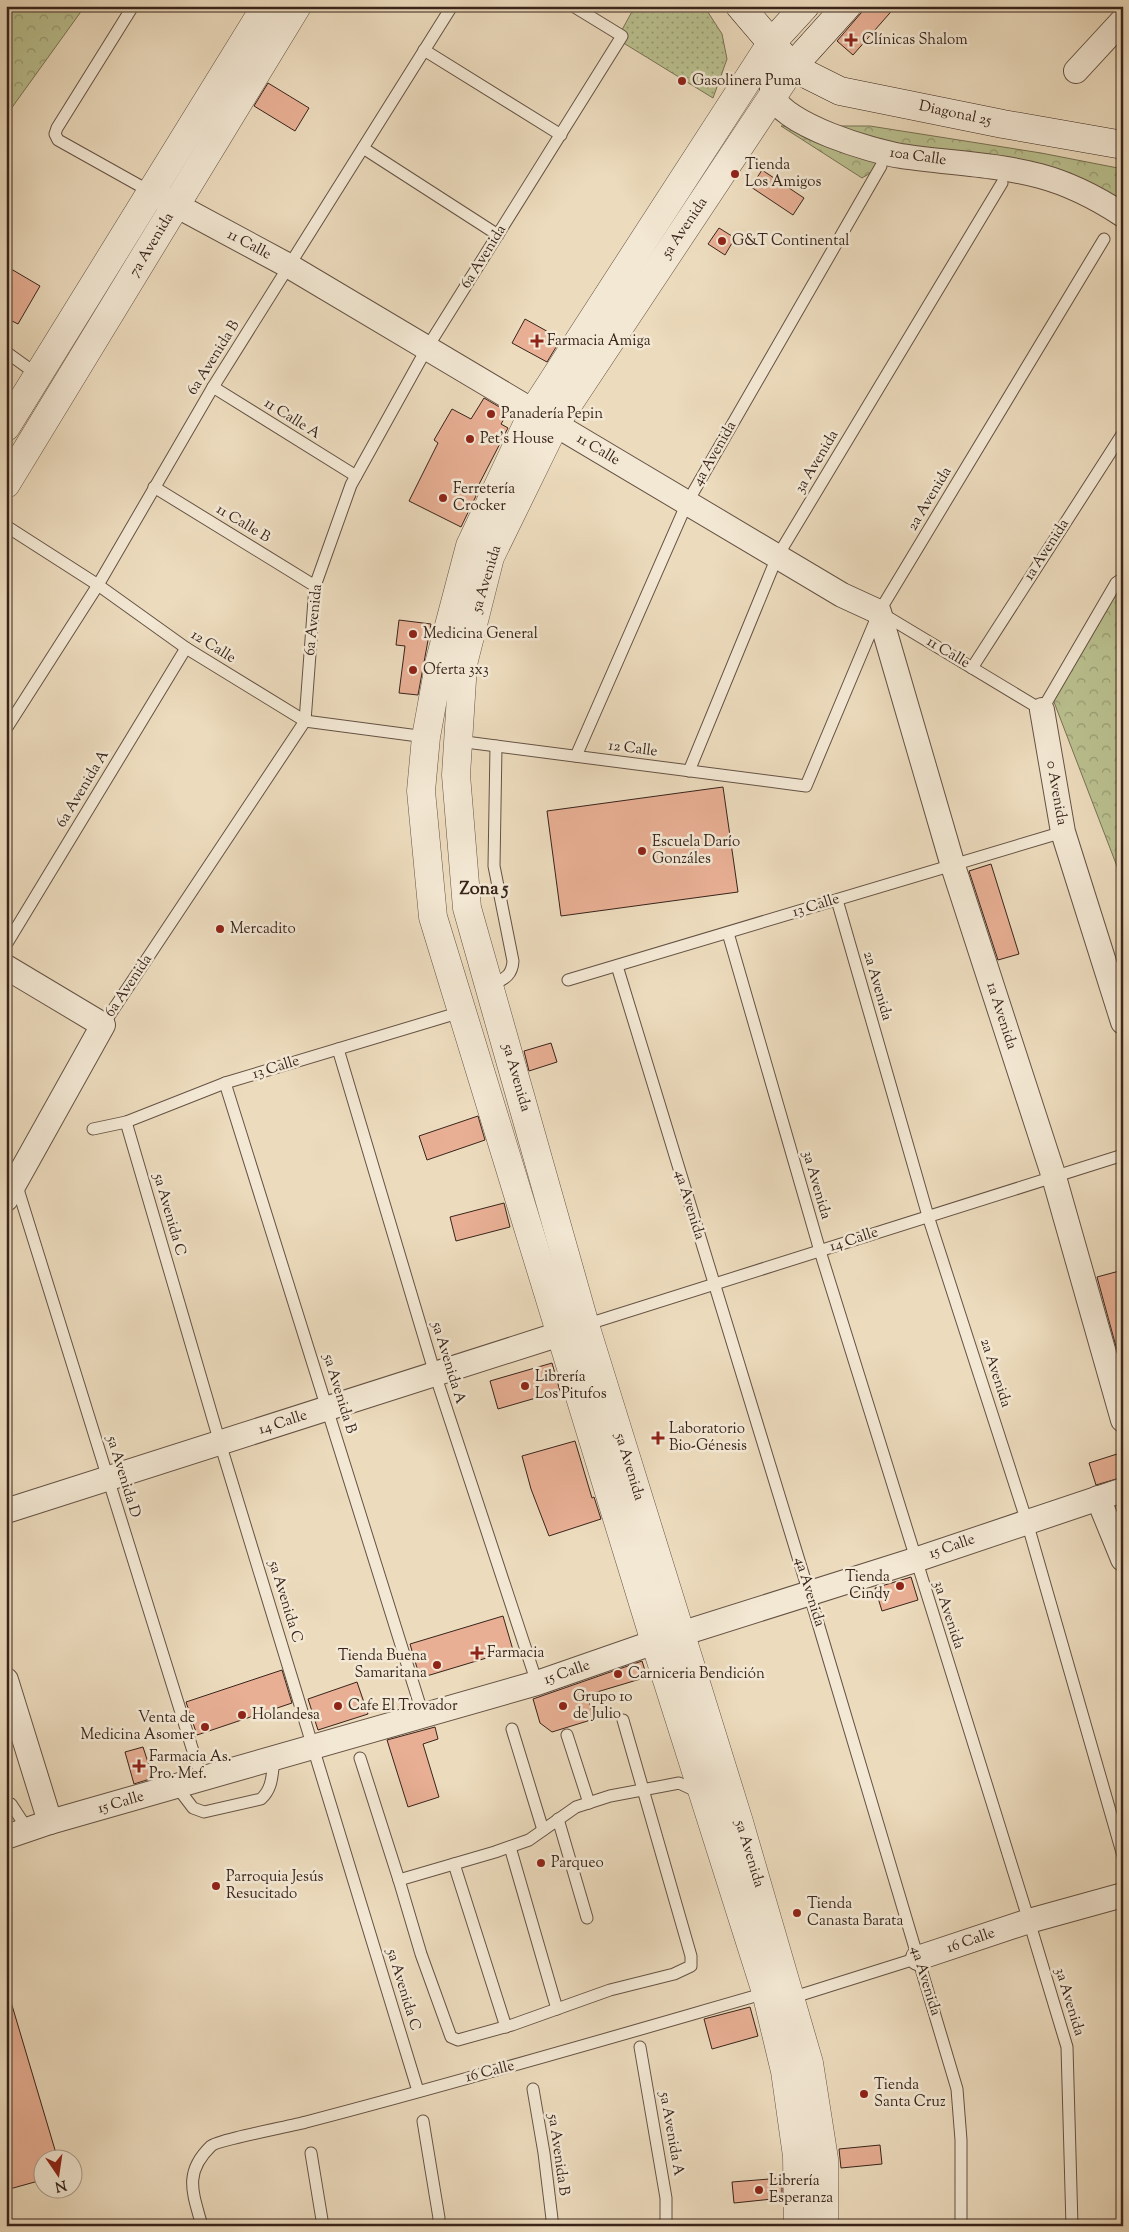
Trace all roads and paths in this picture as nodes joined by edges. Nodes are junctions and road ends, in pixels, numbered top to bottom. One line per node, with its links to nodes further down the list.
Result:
1 (134, 6): 20 (lane)
2 (266, 6): 20 (street, 7a Avenida)
3 (297, 6): 21 (street, 7a Avenida)
4 (452, 6): 11 (lane, 6a Avenida B)
5 (573, 6): 15 (lane, 6a Avenida)
6 (740, 6): 10 (street)
7 (805, 6): 10 (street, 5a Avenida)
8 (848, 6): 12 (street, 5a Avenida)
9 (1123, 20): 13 (street)
10 (772, 42): 12 (street); 14 (street); 30 (street, 5a Avenida)
11 (424, 50): 15 (lane); 17 (lane, 6a Avenida B)
12 (792, 67): 14 (street, 5a Avenida); 16 (street, Diagonal 25)
13 (1076, 71)
14 (773, 95): 22 (street, 10a Calle); 30 (street, 5a Avenida)
15 (561, 135): 23 (lane, 6a Avenida)
16 (1123, 145)
17 (363, 148): 23 (lane); 25 (lane, 6a Avenida B)
18 (881, 166): 36 (lane, 4a Avenida)
19 (1002, 183): 38 (lane, 3a Avenida)
20 (151, 192): 21 (street, 11 Calle); 28 (street, 7a Avenida)
21 (176, 206): 25 (street, 11 Calle); 34 (street, 7a Avenida)
22 (1123, 215)
23 (498, 234): 26 (lane, 6a Avenida)
24 (1104, 240): 42 (lane, 2a Avenida)
25 (289, 266): 26 (street, 11 Calle); 29 (lane, 6a Avenida B)
26 (427, 348): 30 (street, 11 Calle); 33 (lane, 6a Avenida)
27 (6, 352): 28 (lane)
28 (38, 375): 31 (street, 7a Avenida)
29 (213, 387): 33 (lane, 11 Calle A); 35 (lane, 6a Avenida B)
30 (544, 418): 36 (street, 11 Calle); 48 (street, 5a Avenida); 49 (street, 5a Avenida)
31 (6, 427)
32 (1123, 433): 44 (lane, 1a Avenida)
33 (356, 476): 41 (lane, 6a Avenida)
34 (6, 484)
35 (154, 487): 40 (lane, 6a Avenida B); 41 (lane, 11 Calle B)
36 (687, 503): 38 (street, 11 Calle); 51 (lane, 4a Avenida)
37 (6, 526): 40 (lane, 12 Calle)
38 (777, 557): 42 (street, 11 Calle); 52 (lane, 3a Avenida)
39 (1123, 578): 45 (lane)
40 (98, 585): 43 (lane, 12 Calle); 47 (lane, 6a Avenida B)
41 (315, 586): 46 (lane, 6a Avenida)
42 (879, 612): 44 (lane, 11 Calle); 53 (lane, 2a Avenida); 55 (street, 1a Avenida)
43 (186, 648): 46 (lane, 12 Calle); 58 (lane, 6a Avenida A)
44 (972, 668): 45 (lane, 11 Calle)
45 (1042, 710): 54 (street, 0 Avenida)
46 (305, 721): 48 (lane, 12 Calle); 65 (lane, 6a Avenida)
47 (6, 729)
48 (426, 737): 63 (street, 5a Avenida)
49 (457, 741): 50 (lane, 12 Calle); 62 (street, 5a Avenida)
50 (496, 746): 51 (lane, 12 Calle); 62 (lane)
51 (576, 756): 52 (lane, 12 Calle)
52 (689, 771): 53 (lane, 12 Calle)
53 (806, 786)
54 (1063, 832): 55 (lane, 13 Calle); 64 (street, 0 Avenida)
55 (953, 866): 56 (lane, 13 Calle); 71 (street, 1a Avenida)
56 (836, 900): 57 (lane, 13 Calle); 73 (lane, 2a Avenida)
57 (728, 933): 59 (lane, 13 Calle); 74 (lane, 3a Avenida)
58 (6, 945)
59 (617, 966): 61 (lane, 13 Calle); 75 (lane, 4a Avenida)
60 (6, 967): 65 (street)
61 (568, 980)
62 (490, 986): 76 (street, 5a Avenida)
63 (461, 1012): 66 (lane, 13 Calle); 77 (street, 5a Avenida)
64 (1123, 1022)
65 (103, 1025): 72 (street, 6a Avenida)
66 (338, 1050): 67 (lane, 13 Calle); 78 (lane, 5a Avenida A)
67 (225, 1083): 68 (lane, 13 Calle); 79 (lane, 5a Avenida B)
68 (126, 1122): 69 (lane, 13 Calle); 81 (lane, 5a Avenida C)
69 (93, 1128)
70 (1123, 1155): 71 (lane, 14 Calle)
71 (1054, 1177): 73 (lane, 14 Calle); 80 (street, 1a Avenida)
72 (11, 1191): 82 (lane, 5a Avenida D)
73 (928, 1216): 74 (lane, 14 Calle); 86 (lane, 2a Avenida)
74 (820, 1251): 75 (lane, 14 Calle); 88 (lane, 3a Avenida)
75 (713, 1284): 76 (lane, 14 Calle); 89 (lane, 4a Avenida)
76 (585, 1325): 90 (street, 5a Avenida)
77 (560, 1334): 78 (street, 14 Calle); 91 (street, 5a Avenida)
78 (436, 1374): 79 (street, 14 Calle); 93 (lane, 5a Avenida A)
79 (327, 1409): 81 (street, 14 Calle); 94 (lane, 5a Avenida B)
80 (1123, 1420)
81 (220, 1443): 82 (street, 14 Calle); 98 (lane, 5a Avenida C)
82 (108, 1479): 85 (street, 14 Calle); 101 (lane, 5a Avenida D)
83 (1123, 1490): 84 (street, 15 Calle)
84 (1098, 1498): 86 (street, 15 Calle); 87 (street)
85 (6, 1511)
86 (1027, 1522): 88 (street, 15 Calle); 112 (lane, 2a Avenida)
87 (1123, 1559)
88 (915, 1560): 89 (street, 15 Calle); 117 (lane, 3a Avenida)
89 (810, 1593): 90 (street, 15 Calle); 118 (lane, 4a Avenida)
90 (681, 1634): 91 (street, 15 Calle); 119 (street, 5a Avenida)
91 (655, 1642): 93 (street, 15 Calle); 103 (street, 5a Avenida)
92 (6, 1680): 108 (street)
93 (537, 1683): 94 (street, 15 Calle)
94 (423, 1715): 98 (street, 15 Calle)
95 (622, 1720): 104 (lane)
96 (512, 1729): 109 (lane)
97 (567, 1735): 105 (lane)
98 (314, 1747): 100 (street, 15 Calle); 124 (lane, 5a Avenida C)
99 (360, 1758): 114 (lane)
100 (274, 1759): 101 (street, 15 Calle); 102 (lane)
101 (202, 1780): 102 (street, 15 Calle)
102 (177, 1787): 108 (street, 15 Calle)
103 (690, 1788): 104 (lane); 119 (street, 5a Avenida)
104 (642, 1791): 105 (lane); 120 (lane)
105 (588, 1803): 107 (lane)
106 (6, 1805): 110 (lane)
107 (558, 1819): 109 (lane); 116 (lane)
108 (50, 1822): 110 (street, 15 Calle)
109 (543, 1830): 111 (lane)
110 (17, 1833)
111 (510, 1847): 113 (lane); 120 (lane)
112 (1123, 1856)
113 (454, 1864): 114 (lane); 121 (lane)
114 (399, 1880): 121 (lane)
115 (1123, 1895): 117 (street, 16 Calle)
116 (587, 1918)
117 (1029, 1921): 118 (street, 16 Calle); 135 (lane, 3a Avenida)
118 (918, 1958): 119 (lane, 16 Calle); 134 (lane, 4a Avenida)
119 (779, 1996): 124 (lane, 16 Calle); 132 (street, 5a Avenida); 133 (street, 5a Avenida)
120 (557, 2009): 121 (lane)
121 (506, 2027)
122 (640, 2047): 131 (lane, 5a Avenida A)
123 (533, 2089): 130 (lane, 5a Avenida B)
124 (418, 2091): 127 (lane, 16 Calle)
125 (423, 2121): 129 (lane)
126 (312, 2153): 128 (lane)
127 (202, 2226)
128 (323, 2226)
129 (438, 2226)
130 (551, 2226)
131 (666, 2226)
132 (798, 2226)
133 (824, 2226)
134 (961, 2226)
135 (1072, 2226)

